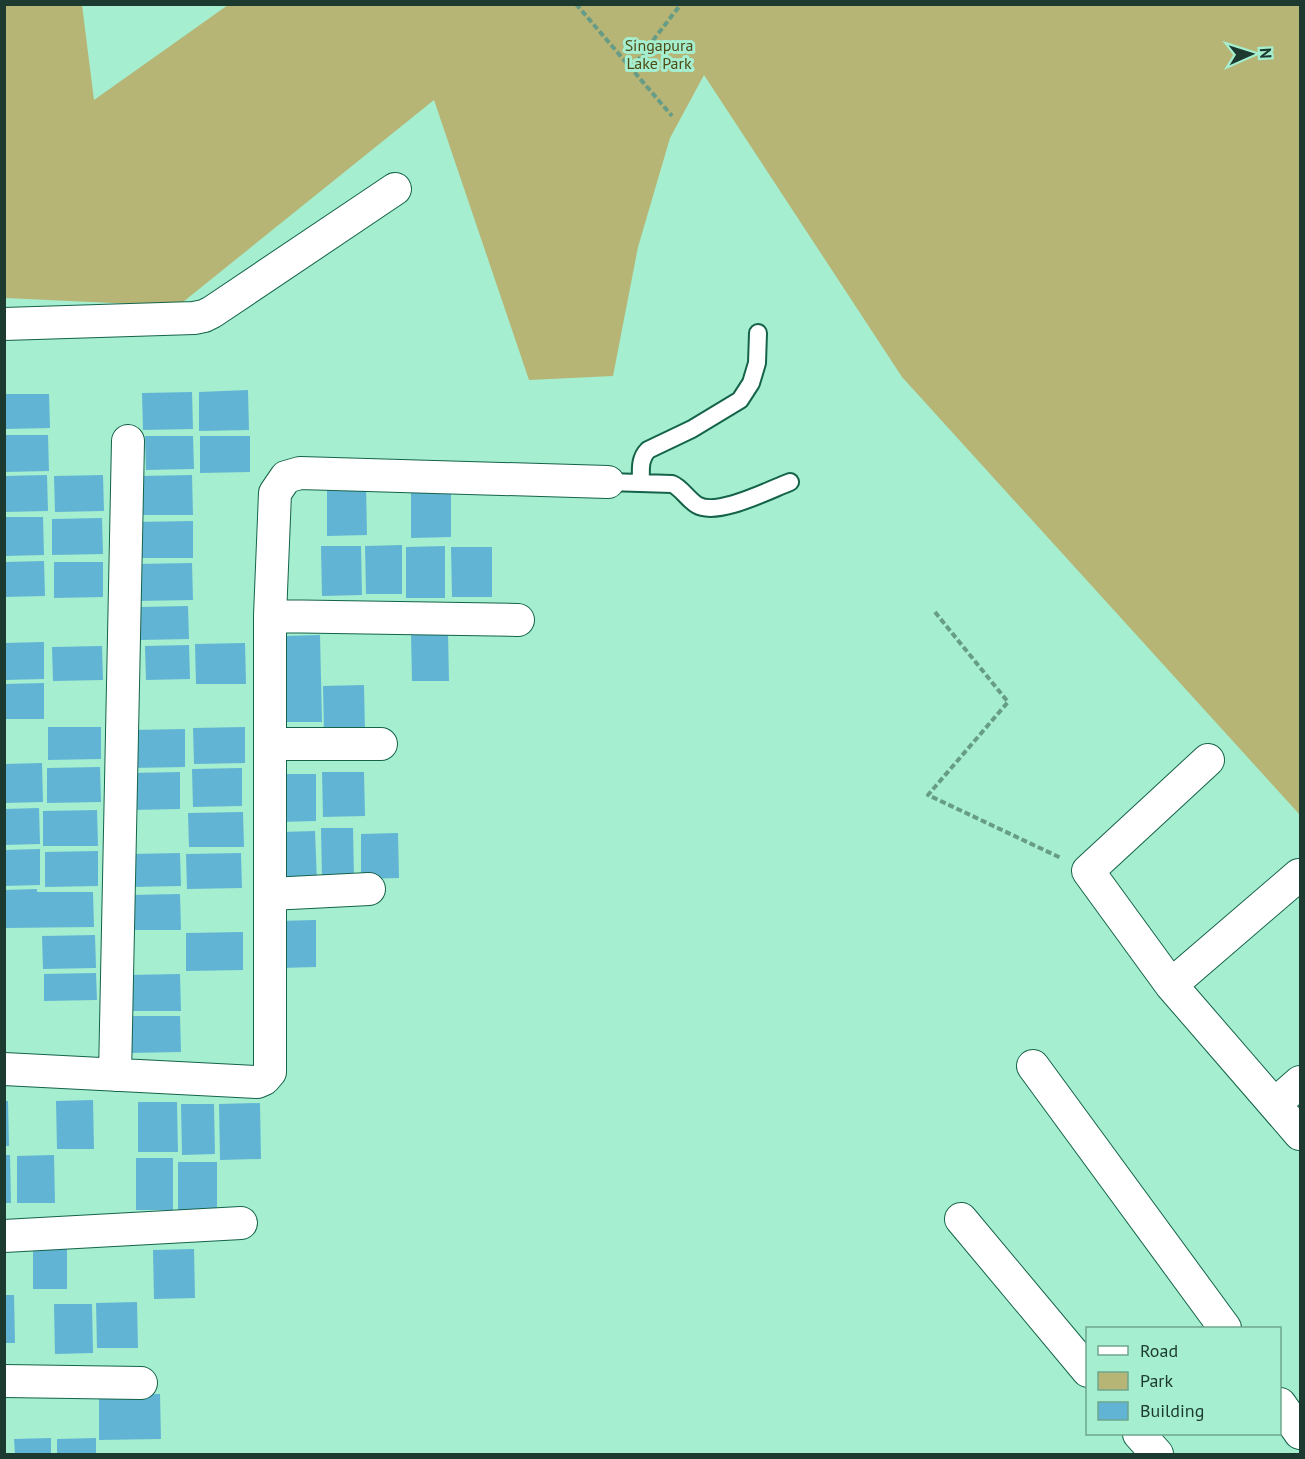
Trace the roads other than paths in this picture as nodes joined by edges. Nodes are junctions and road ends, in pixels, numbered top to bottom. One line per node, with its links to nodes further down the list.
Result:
1 (395, 189): 2 (street)
2 (4, 324)
3 (758, 333): 7 (lane)
4 (128, 441): 19 (street)
5 (608, 482): 7 (lane); 8 (street)
6 (790, 482): 7 (lane)
7 (641, 483)
8 (270, 616): 9 (street); 10 (street)
9 (518, 620)
10 (270, 744): 11 (street); 15 (street)
11 (381, 744)
12 (1208, 760): 16 (street)
13 (1299, 875): 16 (street)
14 (369, 889): 15 (street)
15 (270, 894): 19 (street)
16 (1171, 985): 21 (street)
17 (1033, 1066): 26 (street)
18 (4, 1069): 19 (street)
19 (115, 1075)
20 (1300, 1082): 21 (street)
21 (1275, 1104): 22 (street)
22 (1300, 1134)
23 (961, 1219): 27 (street)
24 (241, 1223): 25 (street)
25 (4, 1236)
26 (1224, 1327)
27 (1086, 1369)
28 (4, 1381): 29 (street)
29 (141, 1383)
30 (1281, 1405): 31 (street)
31 (1300, 1432)
32 (1140, 1435): 34 (street)
33 (1300, 1447): 35 (street)
34 (1157, 1455)
35 (1294, 1455)

